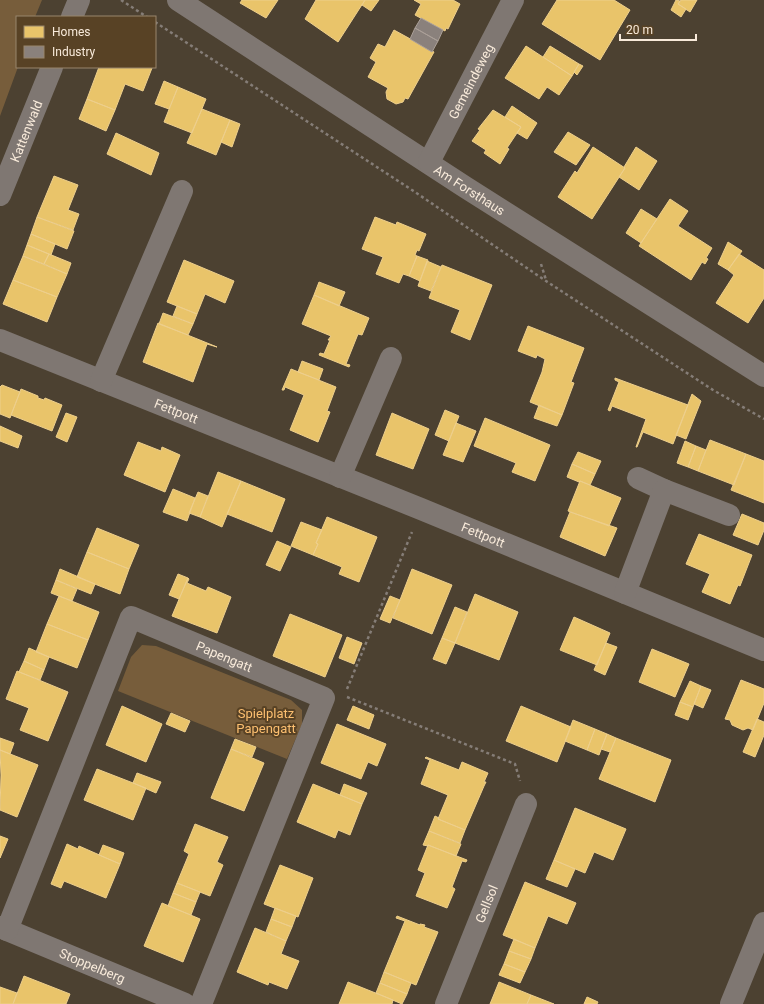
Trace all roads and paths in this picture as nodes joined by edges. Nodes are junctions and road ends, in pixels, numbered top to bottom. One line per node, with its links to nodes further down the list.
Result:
1 (79, 0): 5 (street)
2 (121, 0): 6 (path)
3 (178, 0): 9 (street, Am Forsthaus)
4 (513, 0): 9 (street, Gemeindeweg)
5 (72, 16)
6 (145, 16)
7 (156, 23): 16 (path)
8 (52, 68): 11 (street, Kattenwald)
9 (428, 162): 14 (street, Am Forsthaus)
10 (182, 191): 15 (street)
11 (0, 195)
12 (0, 340): 15 (street, Fettpott)
13 (391, 358): 17 (street)
14 (764, 376)
15 (102, 381): 17 (street, Fettpott)
16 (764, 420)
17 (340, 477): 20 (street, Fettpott)
18 (638, 478): 19 (street)
19 (664, 490): 21 (street); 22 (street)
20 (421, 509): 22 (street, Fettpott); 24 (path)
21 (729, 514)
22 (625, 593): 23 (street, Fettpott)
23 (764, 650)
24 (324, 698): 25 (path); 27 (street, Papengatt); 29 (street)
25 (526, 804): 30 (street, Gellsol)
26 (764, 923): 31 (street)
27 (4, 929): 28 (street, Stoppelberg)
28 (185, 1004)
29 (201, 1004)
30 (446, 1004)
31 (731, 1004)

